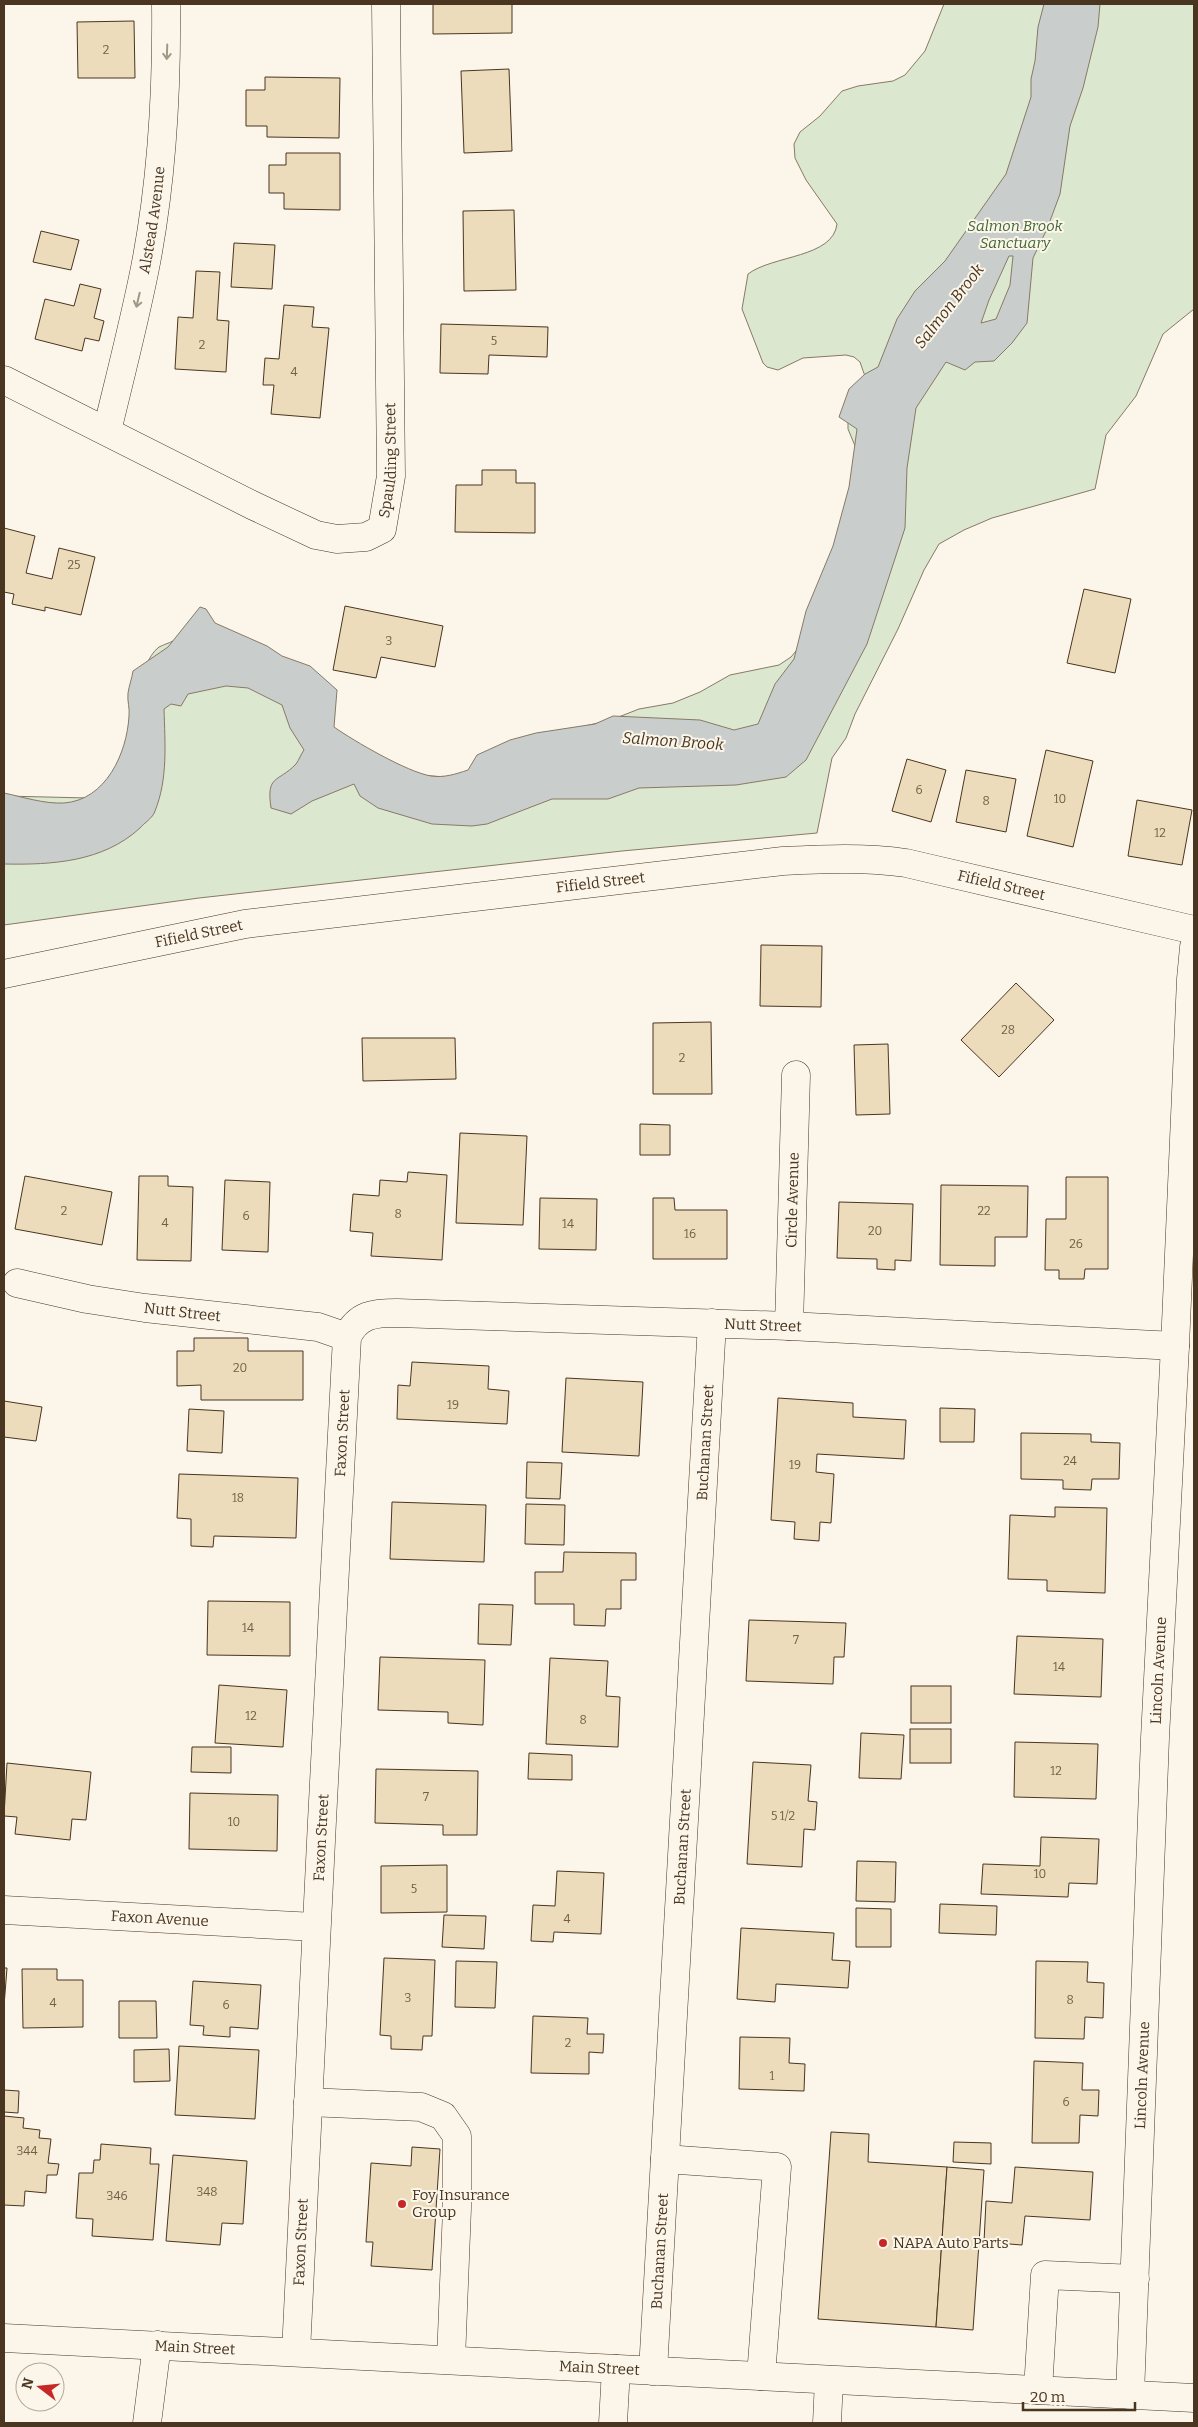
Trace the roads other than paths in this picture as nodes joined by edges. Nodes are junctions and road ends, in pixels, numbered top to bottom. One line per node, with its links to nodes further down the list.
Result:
1 (166, 4): 4 (street, Alstead Avenue, one-way to 4)
2 (386, 4): 4 (street, Spaulding Street)
3 (4, 380): 4 (street, Spaulding Street)
4 (108, 431)
5 (1194, 930): 7 (street, Fifield Street)
6 (1194, 947): 13 (street, Lincoln Avenue)
7 (4, 974)
8 (796, 1075): 11 (street, Circle Avenue)
9 (17, 1284): 12 (street, Nutt Street)
10 (712, 1323): 11 (street, Nutt Street); 12 (street, Nutt Street); 17 (street, Buchanan Street)
11 (789, 1326): 13 (street, Nutt Street)
12 (351, 1331): 15 (street, Faxon Street)
13 (1175, 1346): 18 (street, Lincoln Avenue)
14 (4, 1910): 15 (street, Faxon Avenue)
15 (315, 1926): 16 (street, Faxon Street)
16 (308, 2102): 21 (street, Faxon Street); 22 (street)
17 (665, 2159): 24 (street, Buchanan Street); 25 (street)
18 (1135, 2279): 27 (street); 28 (street, Lincoln Avenue)
19 (4, 2338): 20 (street, Main Street)
20 (156, 2345): 21 (street, Main Street); 30 (street)
21 (296, 2352): 22 (street, Main Street)
22 (451, 2360): 23 (street, Main Street)
23 (616, 2368): 24 (street, Main Street); 31 (street)
24 (653, 2371): 25 (street, Main Street)
25 (761, 2376): 26 (street, Main Street)
26 (830, 2380): 27 (street, Main Street); 32 (street)
27 (1038, 2390): 28 (street, Main Street)
28 (1130, 2395): 29 (street, Main Street)
29 (1194, 2398)
30 (147, 2423)
31 (613, 2423)
32 (827, 2423)

